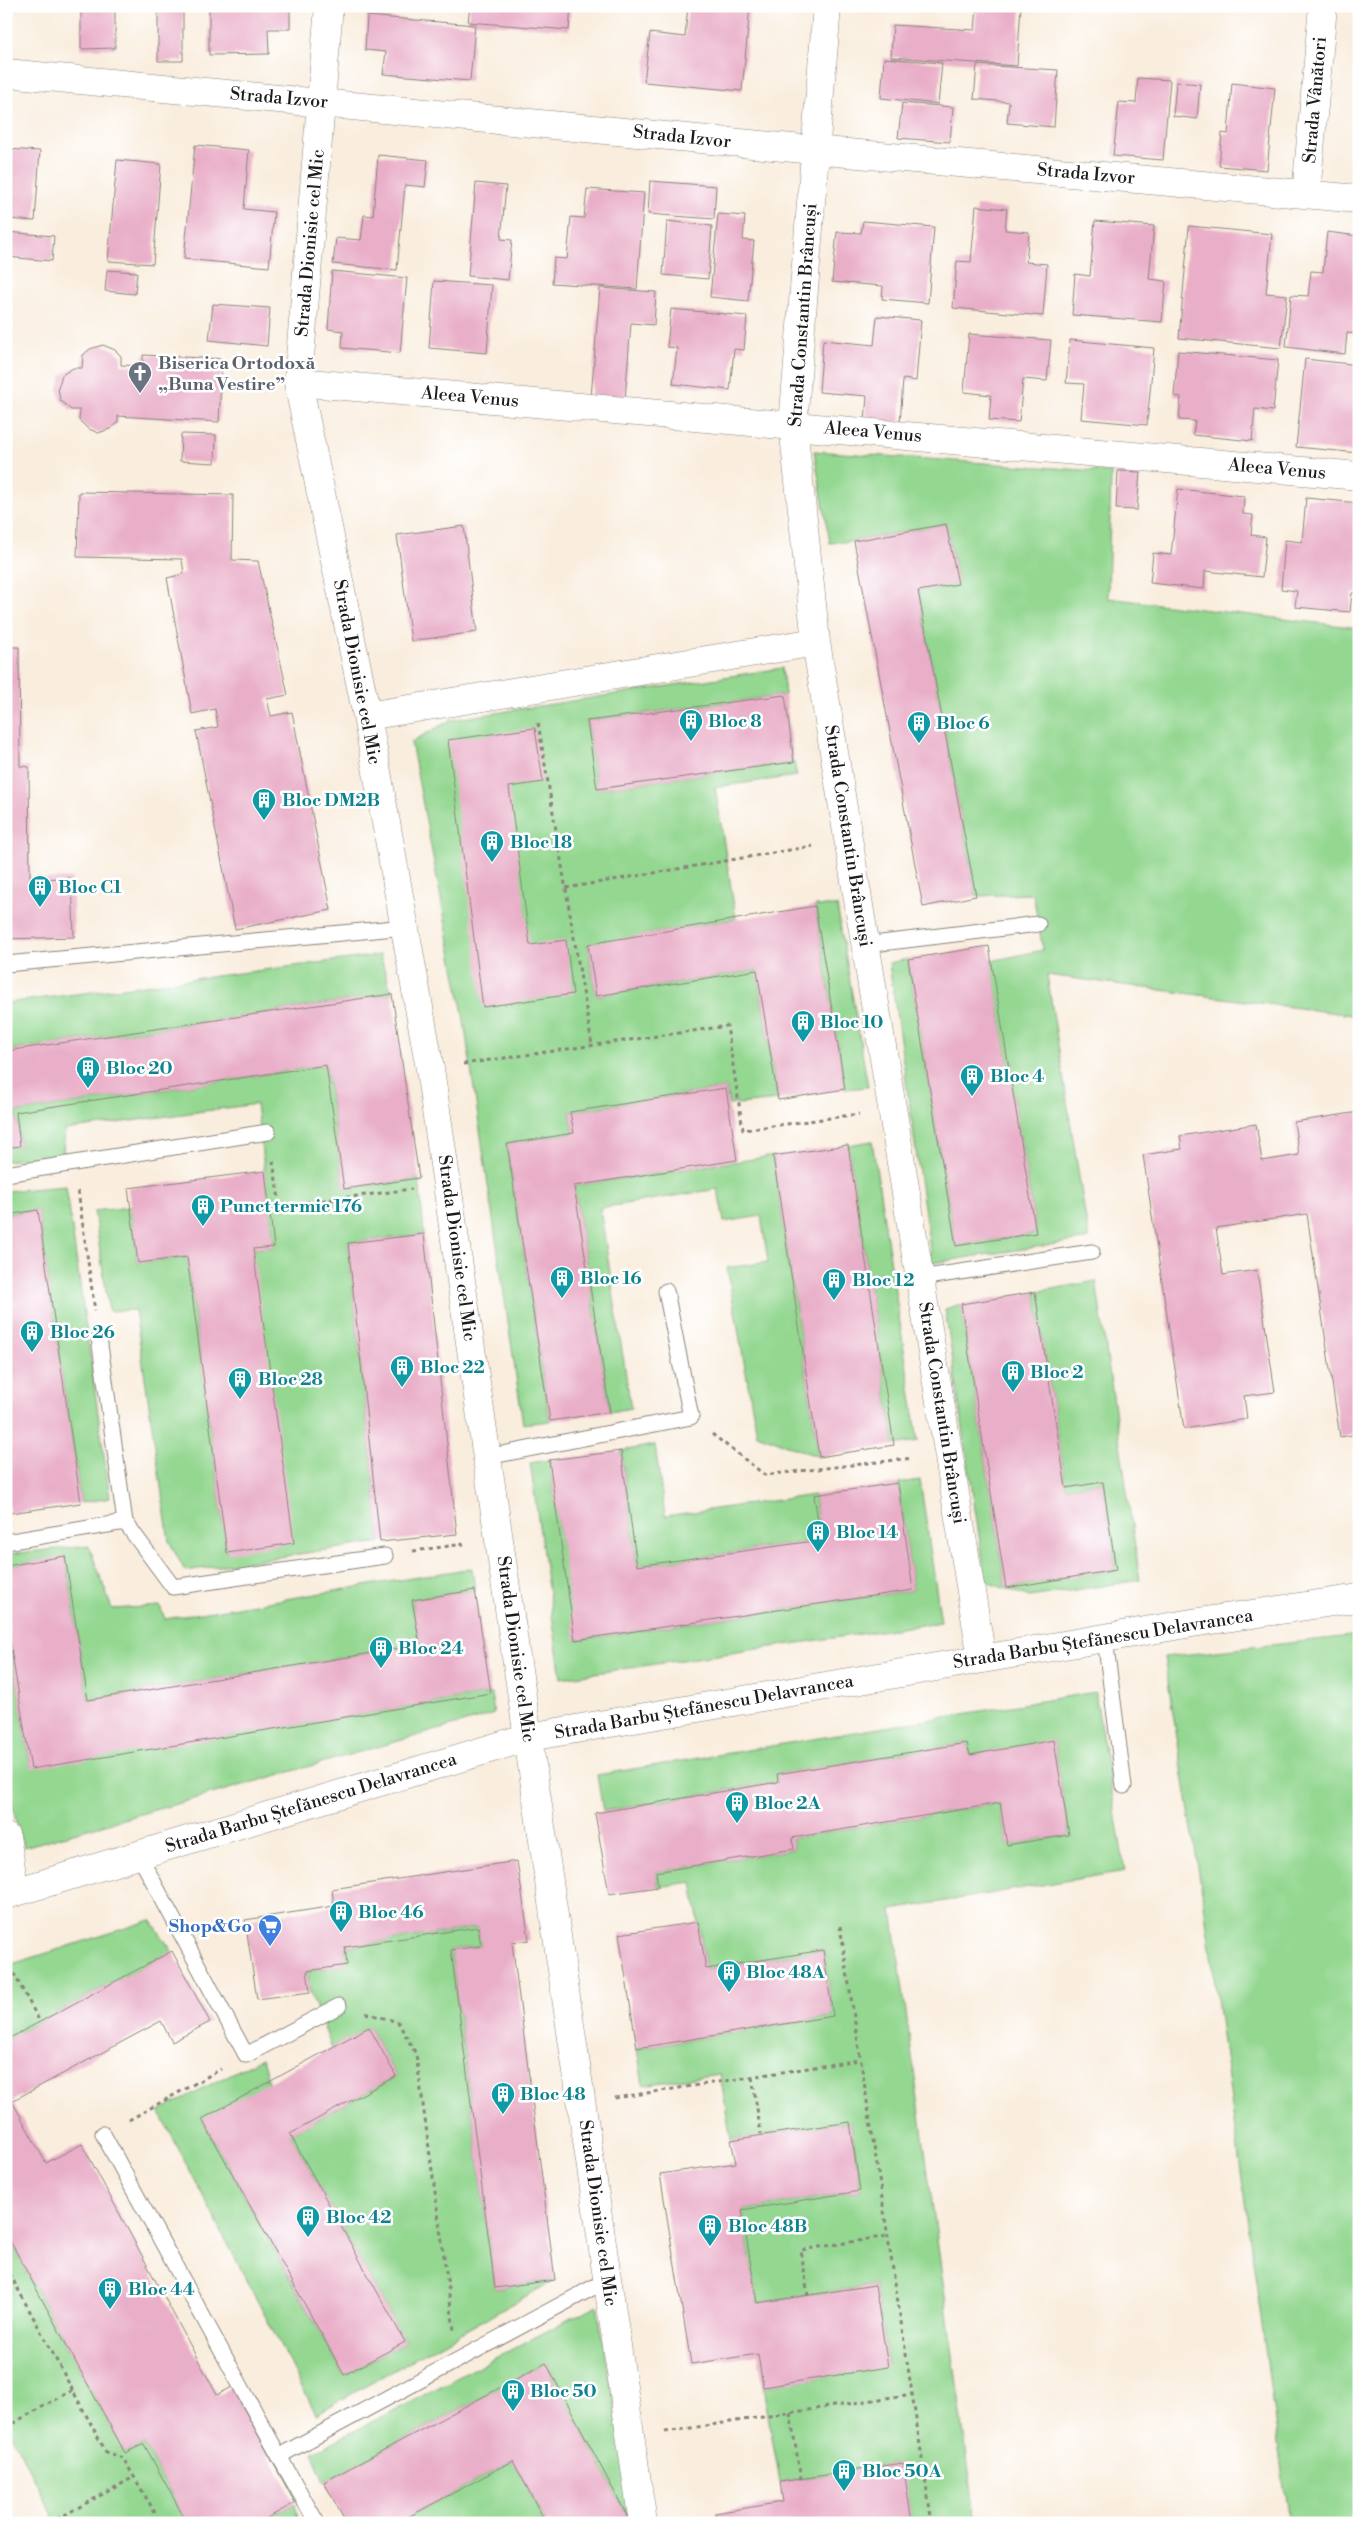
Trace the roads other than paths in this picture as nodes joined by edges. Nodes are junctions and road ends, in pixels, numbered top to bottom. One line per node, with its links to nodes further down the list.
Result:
1 (329, 6): 5 (street, Strada Dionisie cel Mic)
2 (827, 6): 6 (street, Strada Constantin Brâncuși)
3 (1323, 6): 7 (street, Strada Vânători)
4 (6, 73): 5 (street, Strada Izvor)
5 (321, 102): 6 (street, Strada Izvor); 9 (street, Strada Dionisie cel Mic)
6 (814, 150): 7 (street, Strada Izvor); 10 (street, Strada Constantin Brâncuși)
7 (1306, 194): 8 (street, Strada Izvor)
8 (1359, 199)
9 (298, 382): 10 (street, Aleea Venus); 13 (street, Strada Dionisie cel Mic)
10 (793, 425): 11 (street, Aleea Venus); 12 (street, Strada Constantin Brâncuși)
11 (1359, 476)
12 (816, 642): 13 (street); 16 (street, Strada Constantin Brâncuși)
13 (367, 716): 15 (street, Strada Dionisie cel Mic)
14 (1038, 924): 16 (lane)
15 (406, 927): 17 (lane); 24 (street, Strada Dionisie cel Mic)
16 (865, 945): 21 (street, Strada Constantin Brâncuși)
17 (6, 964)
18 (268, 1132): 19 (lane)
19 (6, 1174)
20 (1092, 1252): 21 (lane)
21 (920, 1278): 30 (street, Strada Constantin Brâncuși)
22 (666, 1290): 24 (lane)
23 (99, 1338): 25 (lane)
24 (488, 1457): 31 (street, Strada Dionisie cel Mic)
25 (125, 1522): 26 (lane); 27 (lane)
26 (6, 1542)
27 (385, 1556)
28 (1359, 1598): 29 (street, Strada Barbu Ștefănescu Delavrancea)
29 (1105, 1638): 30 (street, Strada Barbu Ștefănescu Delavrancea); 32 (lane)
30 (982, 1659): 31 (street, Strada Barbu Ștefănescu Delavrancea)
31 (529, 1737): 34 (street, Strada Barbu Ștefănescu Delavrancea); 38 (street, Strada Dionisie cel Mic)
32 (1124, 1786)
33 (6, 1837): 35 (street)
34 (139, 1855): 35 (street, Strada Barbu Ștefănescu Delavrancea); 36 (lane)
35 (11, 1894)
36 (339, 2006)
37 (104, 2134): 39 (lane)
38 (608, 2280): 39 (lane); 41 (street, Strada Dionisie cel Mic)
39 (280, 2456): 40 (lane)
40 (317, 2523)
41 (643, 2523)

